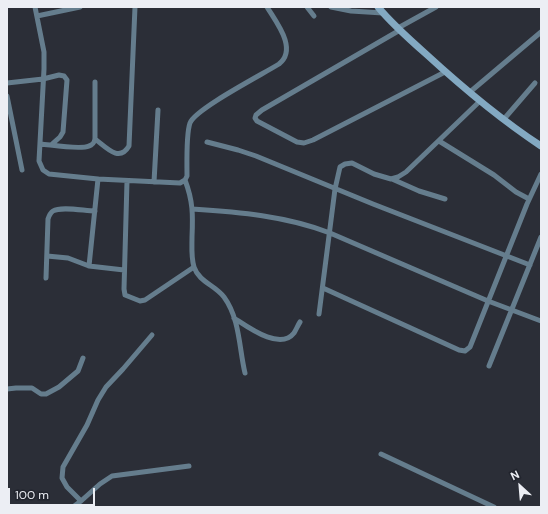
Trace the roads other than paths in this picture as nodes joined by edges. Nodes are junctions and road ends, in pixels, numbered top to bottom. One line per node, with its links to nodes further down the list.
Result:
1 (35, 7): 12 (street)
2 (80, 7): 12 (street)
3 (135, 7): 26 (street)
4 (268, 7): 36 (street)
5 (307, 7): 13 (street)
6 (331, 7): 10 (street)
7 (366, 7): 10 (street)
8 (378, 7): 11 (street)
9 (436, 7): 14 (street)
10 (370, 13): 11 (street)
11 (383, 13): 14 (street)
12 (37, 16): 17 (street)
13 (314, 16)
14 (399, 29): 16 (street); 16 (street)
15 (540, 36): 21 (street)
16 (445, 72): 21 (street)
17 (43, 79): 19 (street); 29 (street); 30 (street)
18 (95, 82): 26 (street)
19 (7, 83)
20 (535, 83): 25 (street)
21 (470, 92): 23 (street)
22 (7, 96): 32 (street)
23 (480, 101): 25 (street); 27 (street)
24 (158, 110): 38 (street)
25 (504, 119): 31 (street)
26 (95, 139): 30 (street)
27 (439, 141): 35 (street); 41 (street)
28 (207, 142): 39 (street)
29 (41, 144): 30 (street); 34 (street)
30 (52, 145)
31 (541, 146)
32 (22, 170)
33 (541, 174): 41 (street)
34 (98, 179): 37 (street); 43 (street)
35 (391, 179): 39 (street); 40 (street)
36 (185, 180): 38 (street); 42 (street)
37 (127, 181): 38 (street); 51 (street)
38 (154, 182)
39 (336, 189): 44 (street); 47 (street)
40 (445, 199)
41 (529, 199): 47 (street)
42 (192, 210): 44 (street); 50 (street)
43 (95, 211): 46 (street); 49 (street)
44 (330, 232): 53 (street); 54 (street)
45 (541, 237): 48 (street)
46 (47, 256): 49 (street); 52 (street)
47 (506, 256): 48 (street); 54 (street)
48 (530, 265): 55 (street)
49 (89, 266): 51 (street)
50 (194, 267): 51 (street); 57 (street)
51 (124, 270)
52 (46, 278)
53 (323, 288): 54 (street); 56 (street)
54 (488, 301): 55 (street)
55 (512, 310): 58 (street); 62 (street)
56 (319, 314)
57 (234, 318): 59 (street); 63 (street)
58 (541, 321)
59 (300, 322)
60 (152, 334): 67 (street)
61 (83, 358): 64 (street)
62 (489, 366)
63 (245, 373)
64 (7, 389)
65 (381, 454): 69 (street)
66 (189, 466): 67 (street)
67 (81, 501): 68 (street)
68 (73, 507)
69 (494, 507)

